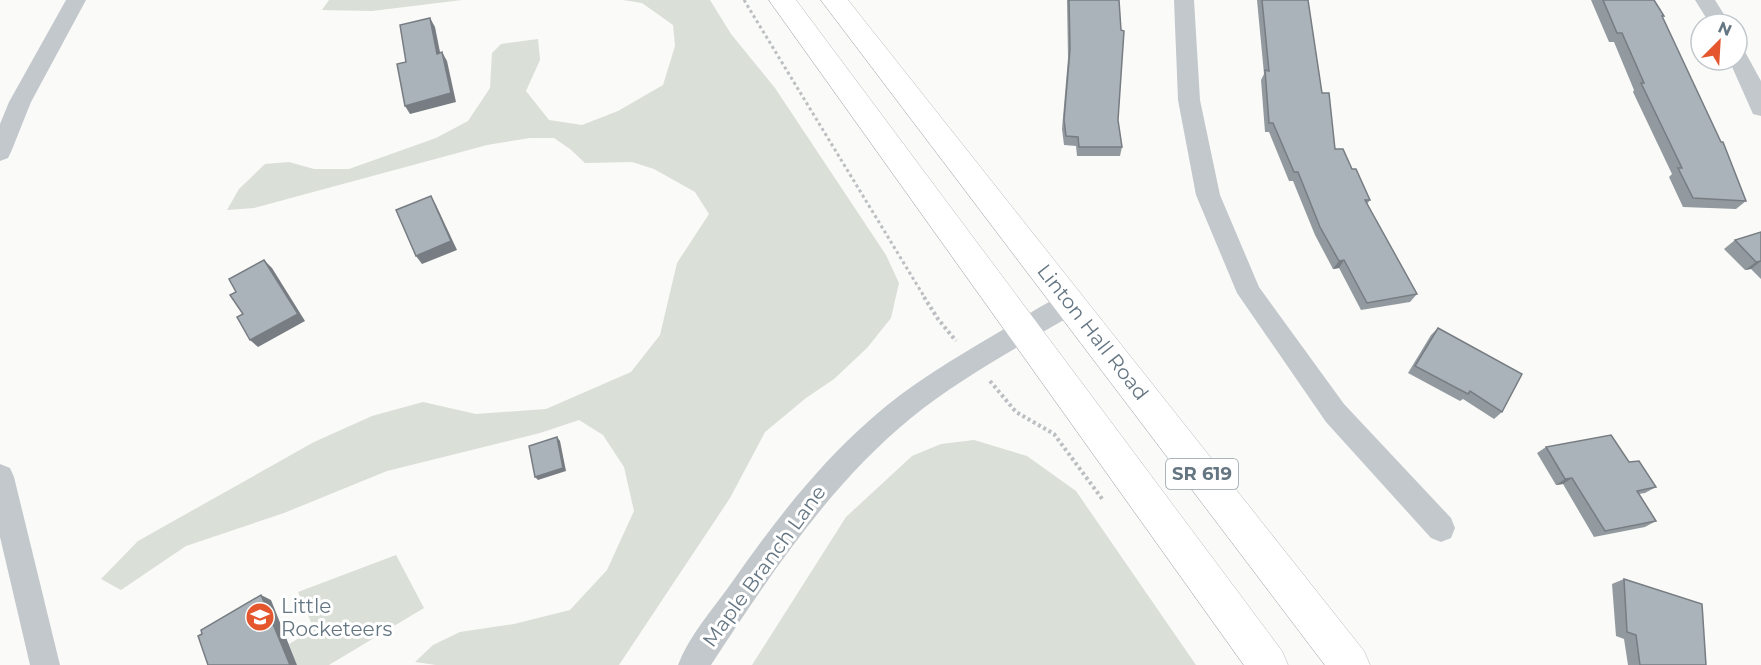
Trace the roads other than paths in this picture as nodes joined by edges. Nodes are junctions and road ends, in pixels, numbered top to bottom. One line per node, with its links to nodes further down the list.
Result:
1 (76, 0): 7 (street)
2 (782, 0): 9 (main road, SR 619)
3 (834, 0): 8 (main road, Linton Hall Road / SR 619)
4 (1184, 0): 11 (street)
5 (1756, 82): 6 (street)
6 (1761, 108)
7 (0, 152)
8 (1071, 303): 9 (street, Maple Branch Lane); 15 (main road, Linton Hall Road / SR 619)
9 (1024, 331): 13 (street, Maple Branch Lane); 14 (main road, SR 619)
10 (0, 477): 12 (street)
11 (1441, 528)
12 (45, 665)
13 (693, 665)
14 (1268, 665)
15 (1350, 665)

